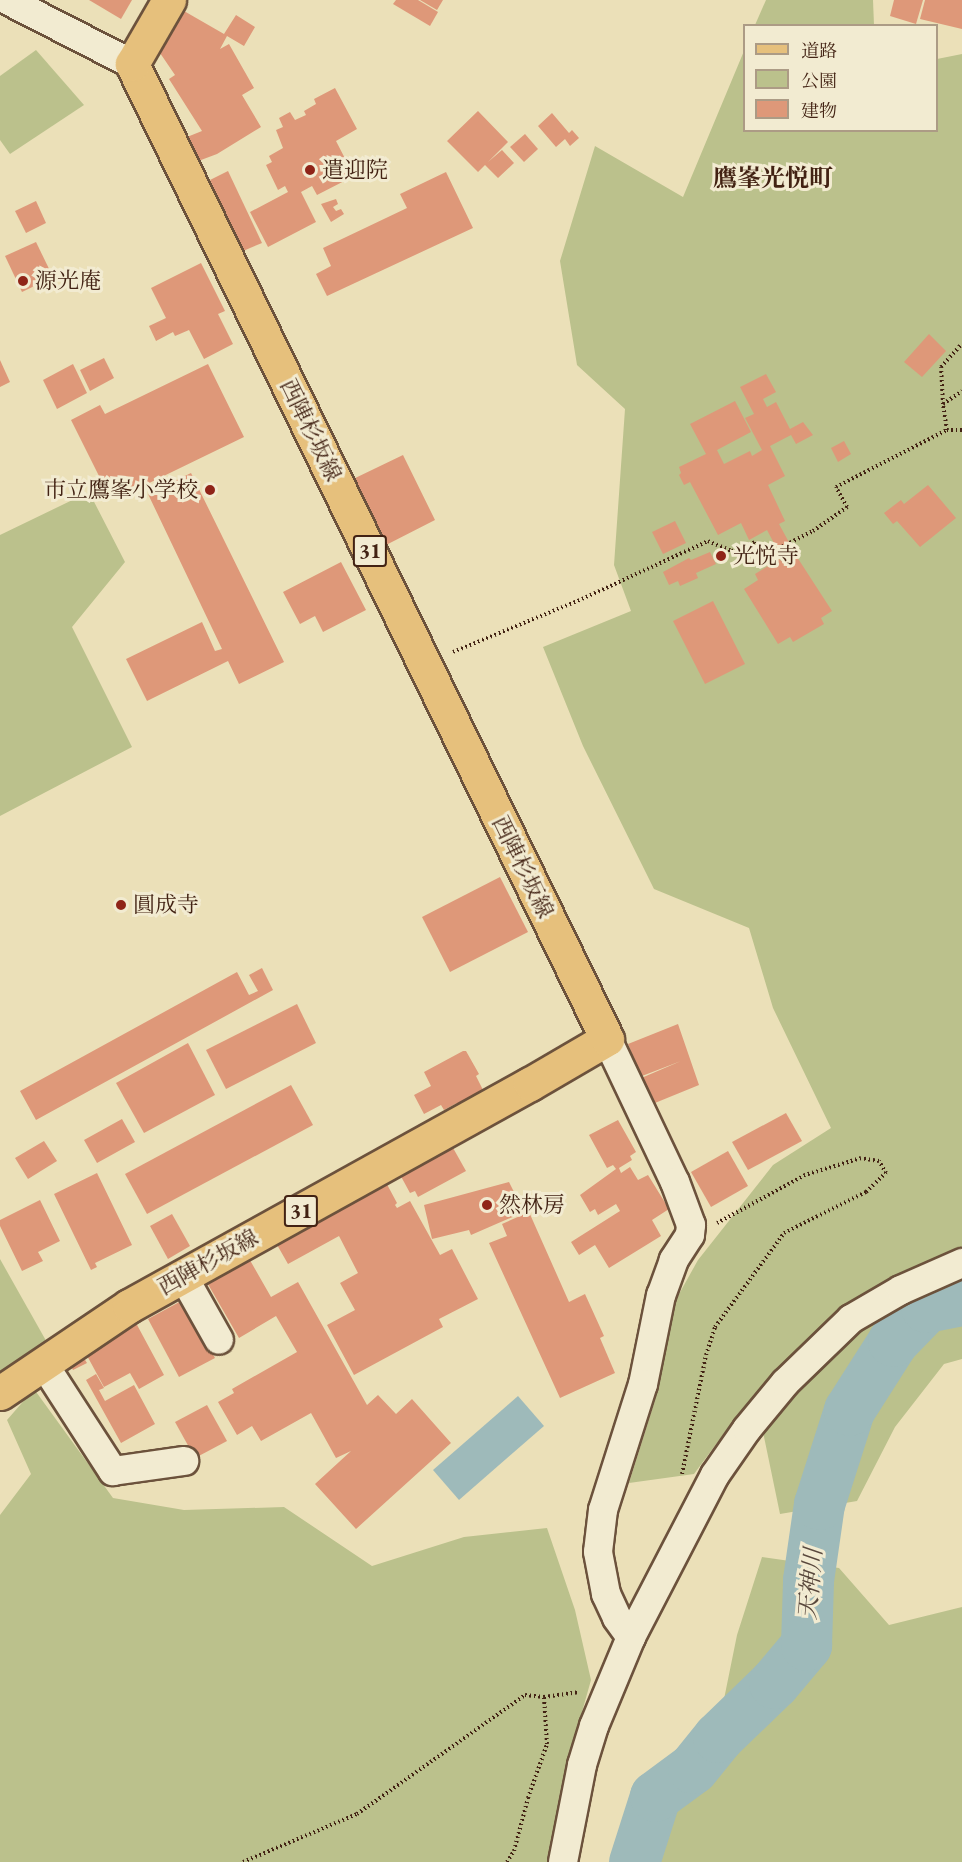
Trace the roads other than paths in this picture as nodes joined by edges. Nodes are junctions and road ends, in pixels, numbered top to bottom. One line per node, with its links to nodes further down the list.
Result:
1 (7, 0): 3 (street)
2 (169, 0): 3 (main road)
3 (132, 64): 4 (main road, 西陣杉坂線 / 31)
4 (607, 1039): 6 (main road, 西陣杉坂線 / 31); 11 (street)
5 (962, 1263): 11 (street)
6 (183, 1276): 7 (street); 8 (main road, 西陣杉坂線 / 31)
7 (219, 1340)
8 (43, 1363): 9 (main road, 西陣杉坂線 / 31); 10 (street)
9 (0, 1393)
10 (184, 1461)
11 (631, 1637): 12 (street)
12 (563, 1862)

